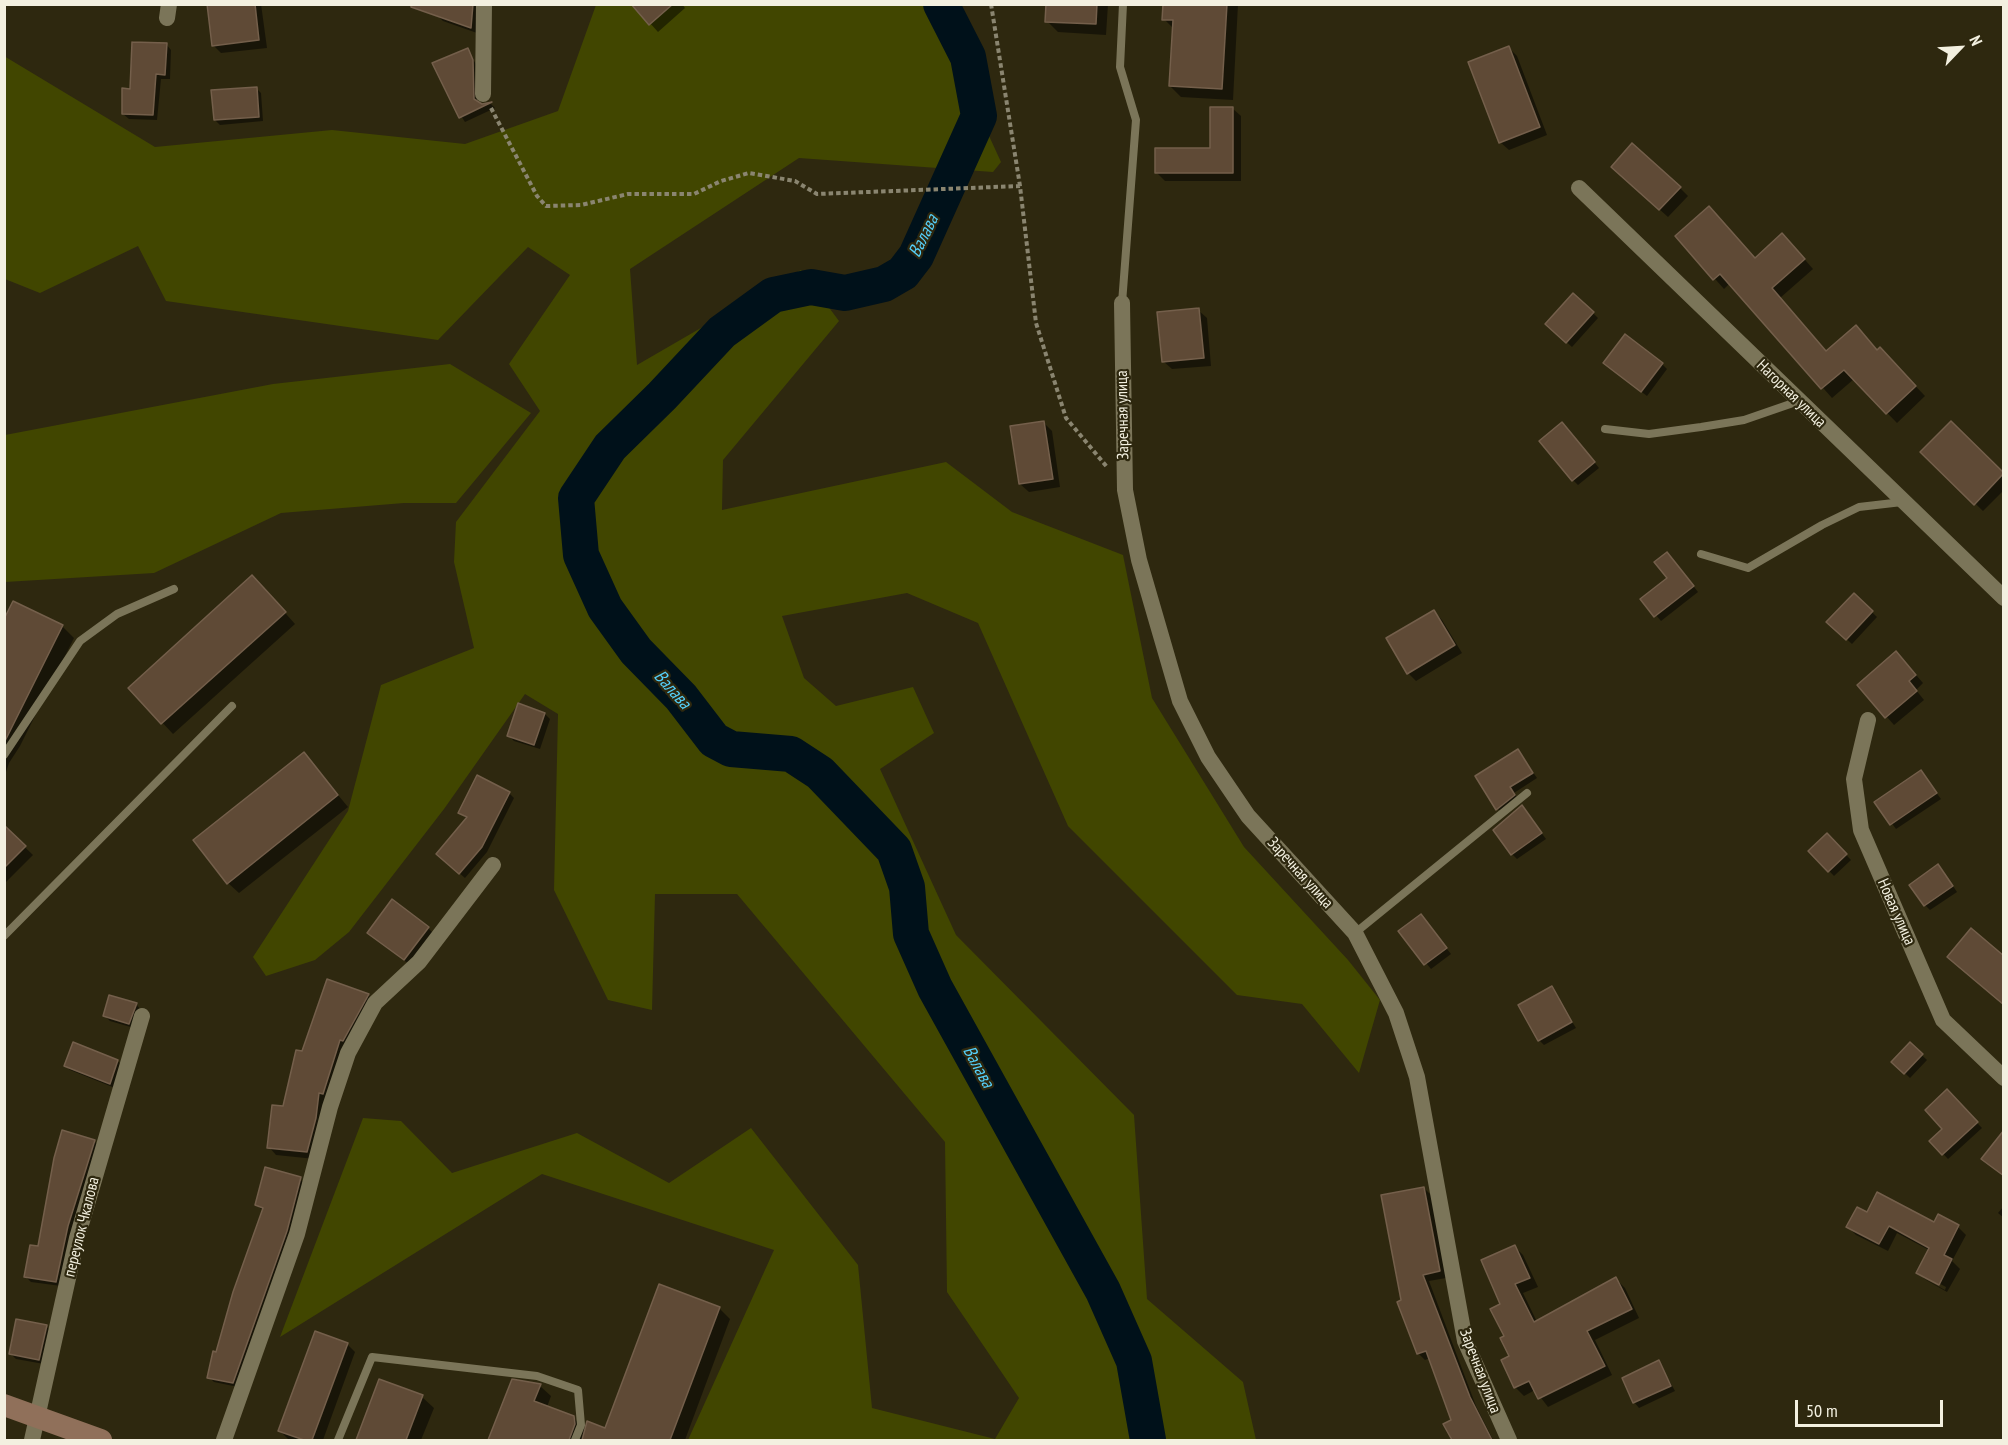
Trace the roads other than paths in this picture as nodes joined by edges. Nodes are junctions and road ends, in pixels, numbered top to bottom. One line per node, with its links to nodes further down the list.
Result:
1 (484, 4): 3 (street)
2 (1123, 4): 5 (lane)
3 (483, 94)
4 (1579, 188): 6 (street, Нагорная улица)
5 (1122, 303): 17 (street, Заречная улица)
6 (1799, 401): 7 (lane); 8 (street, Нагорная улица)
7 (1605, 429)
8 (1902, 502): 9 (lane); 11 (street, Нагорная улица)
9 (1701, 554)
10 (174, 590): 14 (lane)
11 (2004, 598)
12 (232, 706): 18 (lane)
13 (1868, 720): 20 (street, Новая улица)
14 (4, 755)
15 (1527, 793): 17 (lane)
16 (494, 865): 24 (street)
17 (1355, 933): 27 (street, Заречная улица)
18 (4, 936)
19 (142, 1016): 22 (street, переулок Чкалова)
20 (2004, 1078)
21 (4, 1405): 22 (main road)
22 (36, 1430): 23 (main road)
23 (101, 1440)
24 (224, 1440)
25 (338, 1440): 26 (lane)
26 (576, 1440)
27 (1509, 1440)

